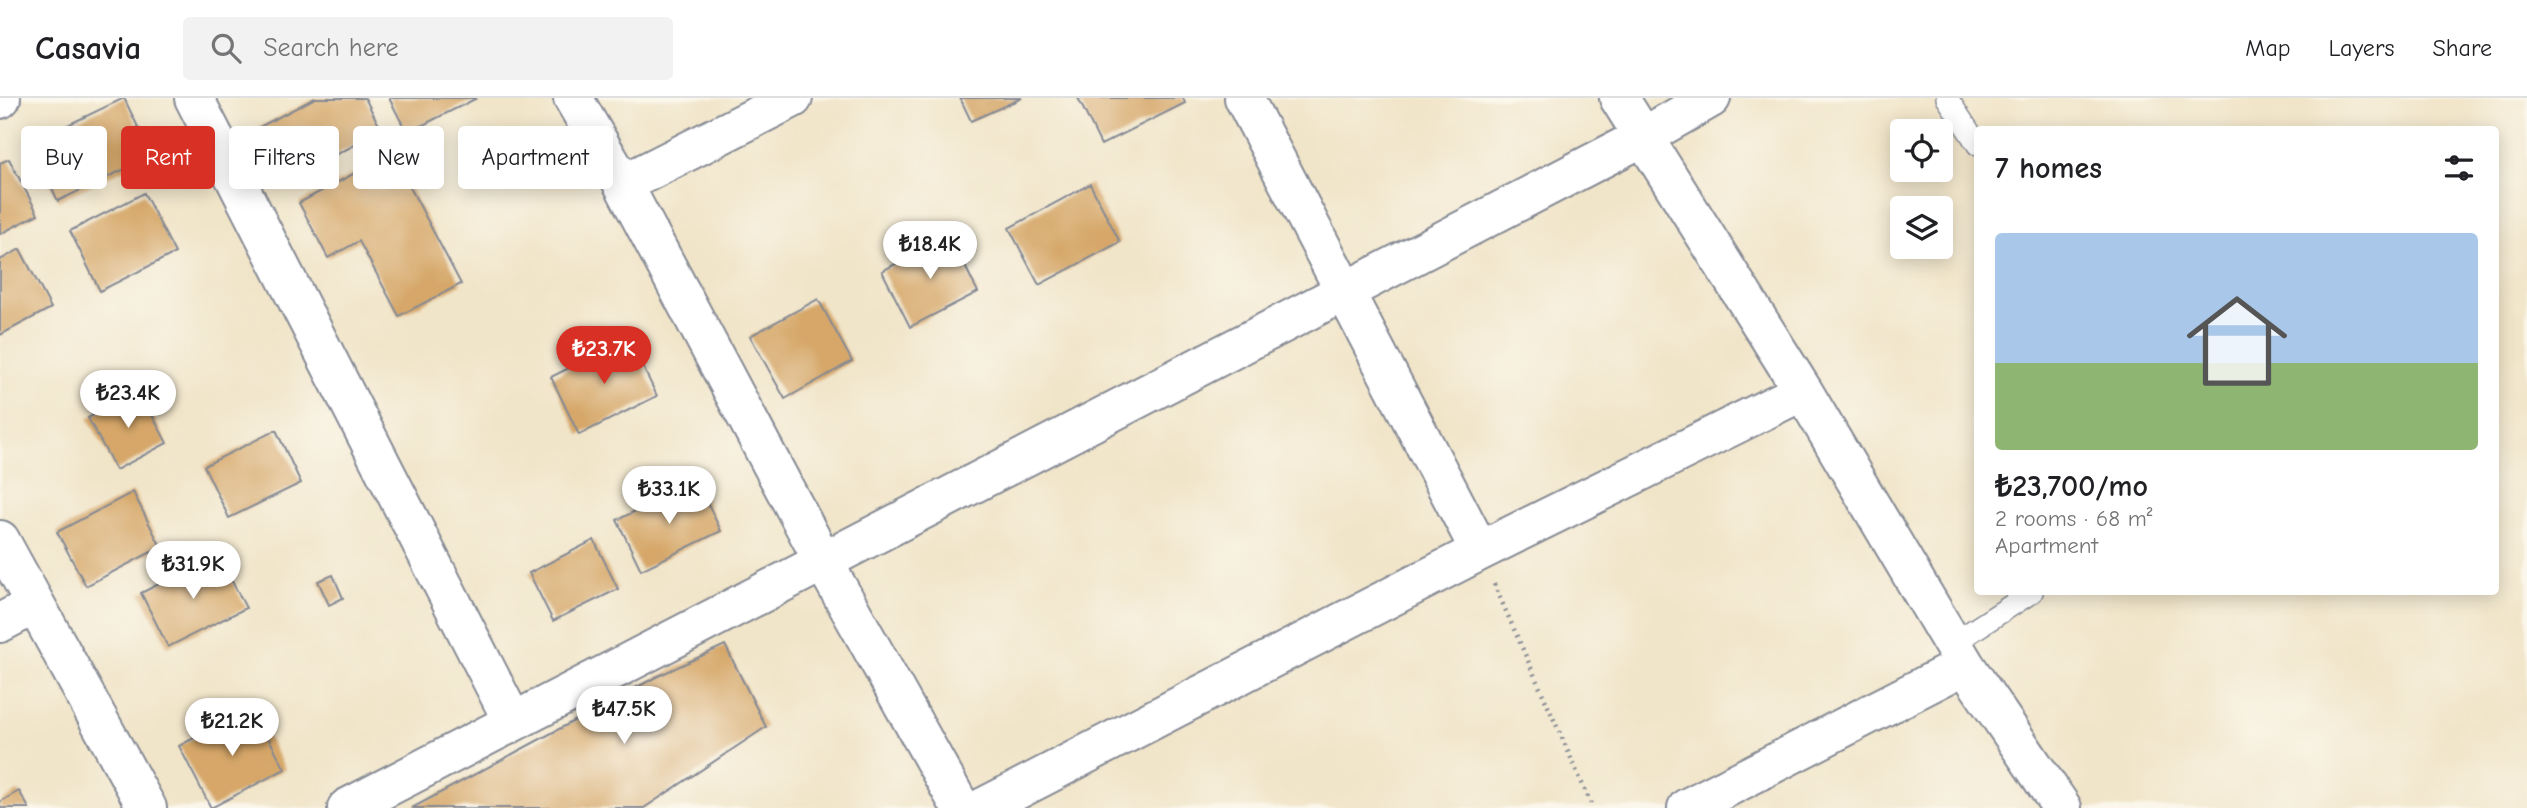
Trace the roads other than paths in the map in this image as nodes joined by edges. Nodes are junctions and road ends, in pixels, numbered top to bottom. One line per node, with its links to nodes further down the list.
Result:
1 (194, 98): 20 (street)
2 (573, 98): 10 (street)
3 (793, 98): 10 (street)
4 (1244, 98): 11 (street)
5 (1619, 98): 8 (street)
6 (1711, 98): 8 (street)
7 (1947, 98): 9 (lane)
8 (1643, 137): 11 (street); 12 (street)
9 (1974, 139)
10 (623, 184): 15 (street)
11 (1346, 291): 14 (street); 15 (street)
12 (1803, 391): 14 (street); 19 (street)
13 (0, 540): 17 (street)
14 (1480, 551): 24 (street)
15 (823, 561): 20 (street); 23 (street)
16 (2028, 595): 19 (lane)
17 (34, 605): 18 (street); 21 (street)
18 (0, 624)
19 (1958, 655): 25 (street); 26 (street)
20 (513, 722): 22 (street)
21 (147, 808)
22 (346, 808)
23 (961, 808)
24 (982, 808)
25 (1687, 808)
26 (2062, 808)

